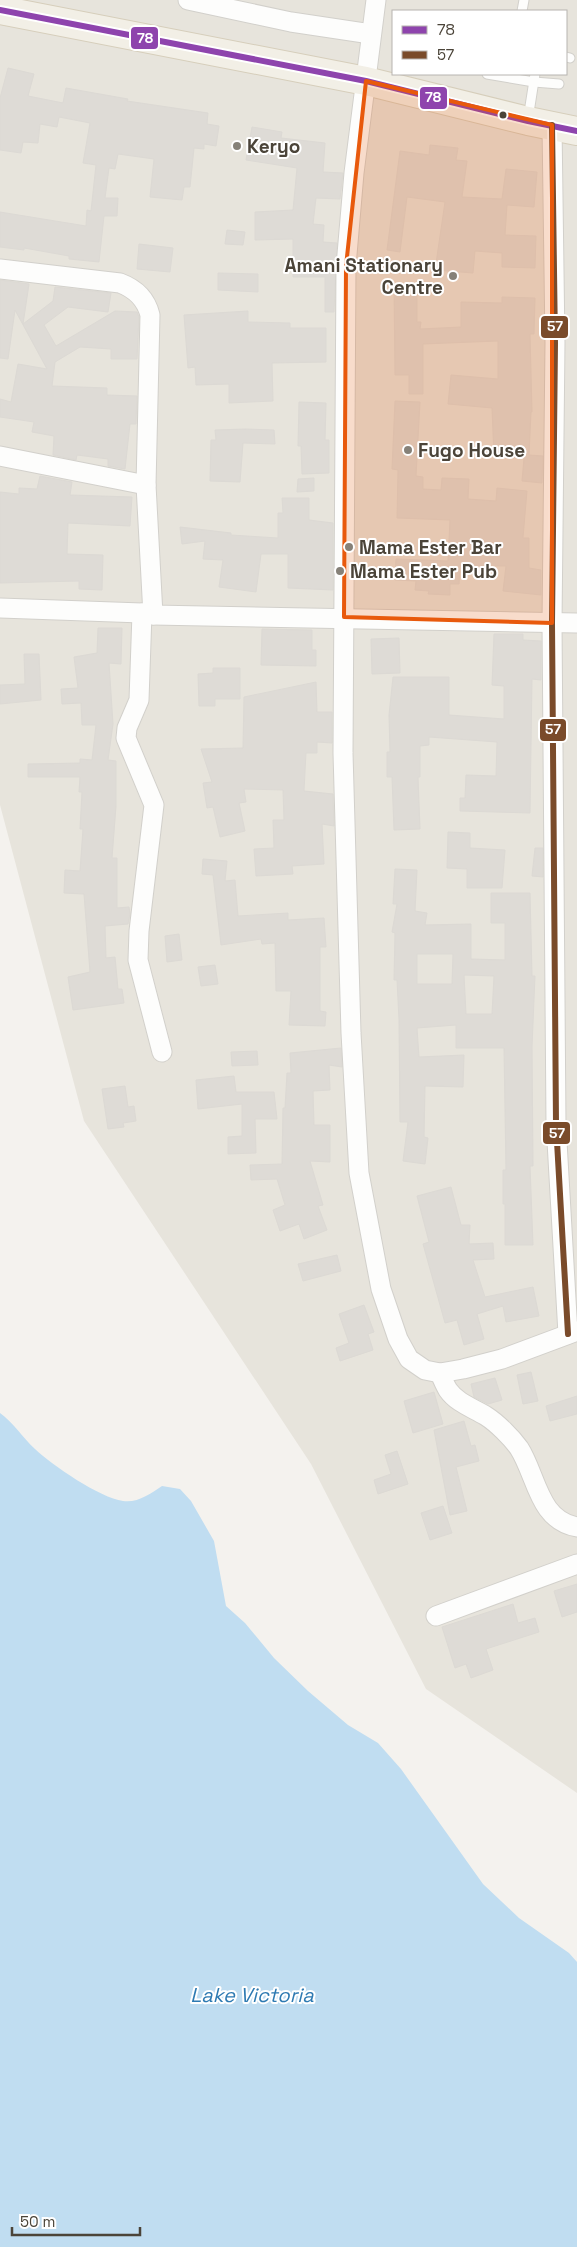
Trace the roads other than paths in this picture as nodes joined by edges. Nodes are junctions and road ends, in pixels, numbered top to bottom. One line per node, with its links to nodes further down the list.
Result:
1 (188, 0): 4 (street)
2 (376, 0): 4 (street)
3 (0, 10): 7 (main road)
4 (371, 34): 7 (street)
5 (499, 75): 6 (lane)
6 (535, 78): 8 (lane); 9 (lane)
7 (366, 82): 9 (main road); 15 (street)
8 (559, 84)
9 (552, 126): 16 (street)
10 (0, 269): 12 (street)
11 (0, 456): 12 (street)
12 (146, 485): 14 (street)
13 (0, 608): 14 (street)
14 (148, 614): 15 (street); 18 (street)
15 (344, 617): 16 (street); 20 (street)
16 (552, 623): 17 (street); 19 (street)
17 (577, 623)
18 (162, 1052)
19 (572, 1333): 20 (street)
20 (440, 1372): 21 (street)
21 (577, 1527)
22 (577, 1564): 23 (street)
23 (436, 1616)

